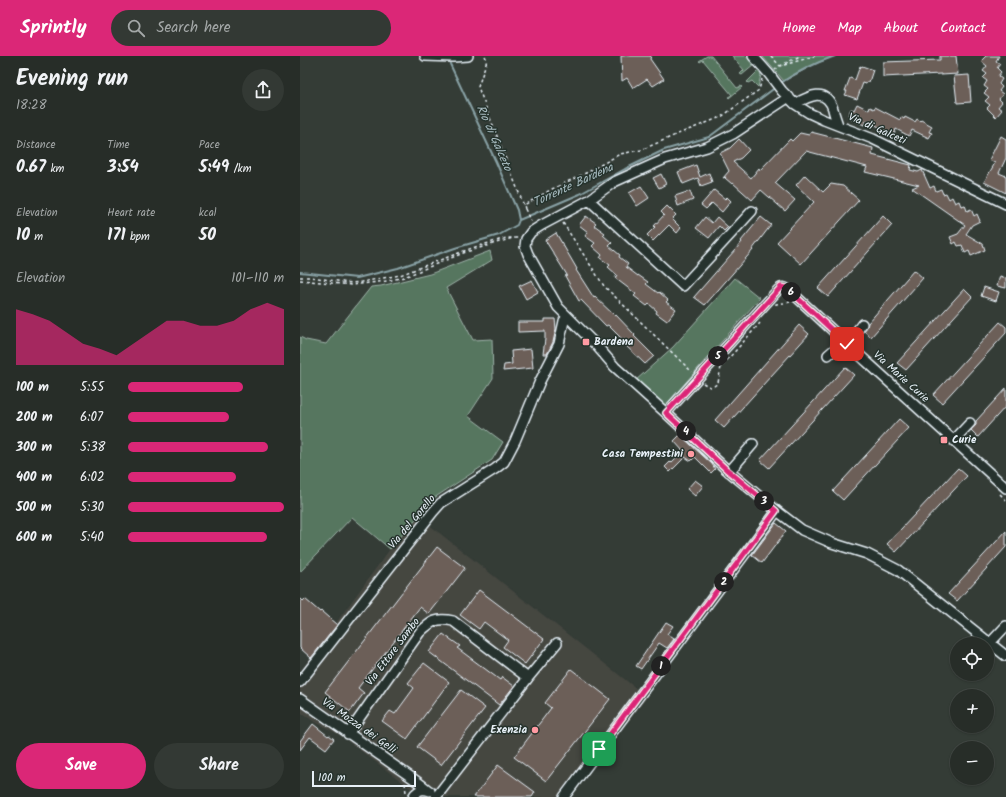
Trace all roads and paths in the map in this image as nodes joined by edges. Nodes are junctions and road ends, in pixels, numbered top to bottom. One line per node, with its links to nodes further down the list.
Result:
1 (425, 56): 2 (street)
2 (468, 56)
3 (485, 56): 14 (path)
4 (753, 56): 9 (street, Via di Galceti)
5 (771, 56): 8 (path)
6 (800, 56): 8 (path)
7 (815, 56): 8 (path)
8 (780, 66)
9 (772, 77): 10 (street, Via di Galceti); 14 (path)
10 (789, 97): 11 (street, Via di Galceti); 11 (street); 12 (street)
11 (838, 125): 13 (street, Via di Galceti)
12 (588, 200): 15 (street); 16 (street)
13 (1006, 204)
14 (525, 210): 17 (path)
15 (752, 211)
16 (558, 216): 24 (street); 29 (path)
17 (532, 226)
18 (522, 237): 19 (path)
19 (513, 238): 20 (path); 21 (path)
20 (300, 277)
21 (300, 280)
22 (791, 302): 23 (path)
23 (771, 310)
24 (567, 317): 30 (street); 45 (street, Via del Gorello)
25 (761, 321): 29 (path)
26 (862, 324): 27 (street)
27 (846, 343): 28 (street); 29 (street, Via Marie Curie); 32 (street, Via Marie Curie)
28 (828, 355)
29 (698, 378): 30 (street, Via Marie Curie)
30 (666, 413): 34 (street)
31 (970, 422): 32 (street)
32 (954, 440): 35 (street, Via Marie Curie)
33 (753, 444): 34 (street)
34 (729, 472): 37 (street)
35 (1003, 491): 36 (path)
36 (1006, 500)
37 (776, 511): 39 (street); 52 (street)
38 (1006, 626): 40 (street)
39 (981, 637)
40 (994, 640)
41 (557, 643): 44 (street)
42 (994, 647): 43 (street)
43 (1006, 656)
44 (528, 678): 47 (street, Via Ettore Sambo); 49 (street)
45 (300, 682)
46 (300, 699): 47 (street, Via Mozza dei Gelli)
47 (348, 734): 48 (street, Via Mozza dei Gelli)
48 (404, 773): 49 (street, Via Mozza dei Gelli); 50 (path); 51 (street)
49 (434, 794): 51 (street)
50 (406, 797)
51 (413, 797)
52 (564, 797)

